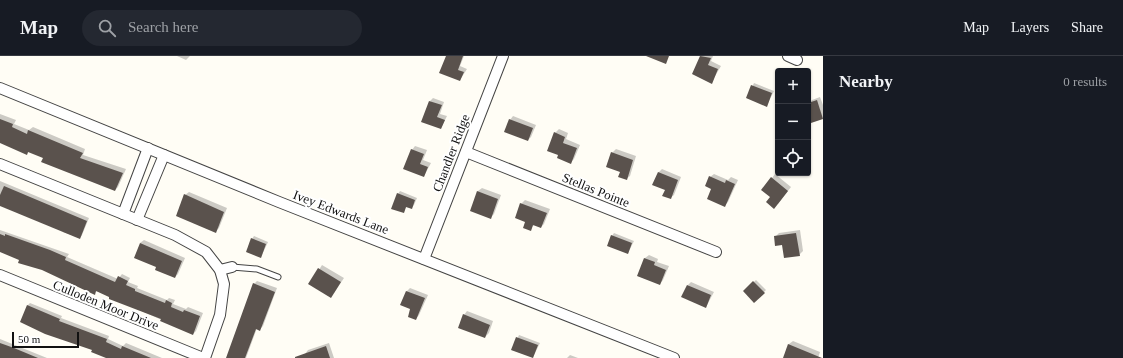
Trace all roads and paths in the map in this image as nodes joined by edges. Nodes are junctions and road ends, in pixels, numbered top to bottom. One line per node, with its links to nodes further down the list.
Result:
1 (503, 56): 4 (street, Chandler Ridge)
2 (0, 88): 3 (street, Ivey Edwards Lane)
3 (148, 148): 5 (street, Ivey Edwards Lane); 7 (street)
4 (466, 152): 9 (street, Stellas Pointe); 10 (street, Chandler Ridge)
5 (164, 155): 8 (street); 10 (street, Ivey Edwards Lane)
6 (0, 164): 7 (street)
7 (123, 214): 8 (street)
8 (137, 220): 12 (street)
9 (716, 252)
10 (424, 259): 16 (street, Ivey Edwards Lane)
11 (232, 267): 12 (street); 14 (lane)
12 (220, 270): 15 (street)
13 (0, 275): 15 (street, Culloden Moor Drive)
14 (278, 277)
15 (204, 358)
16 (674, 358)

